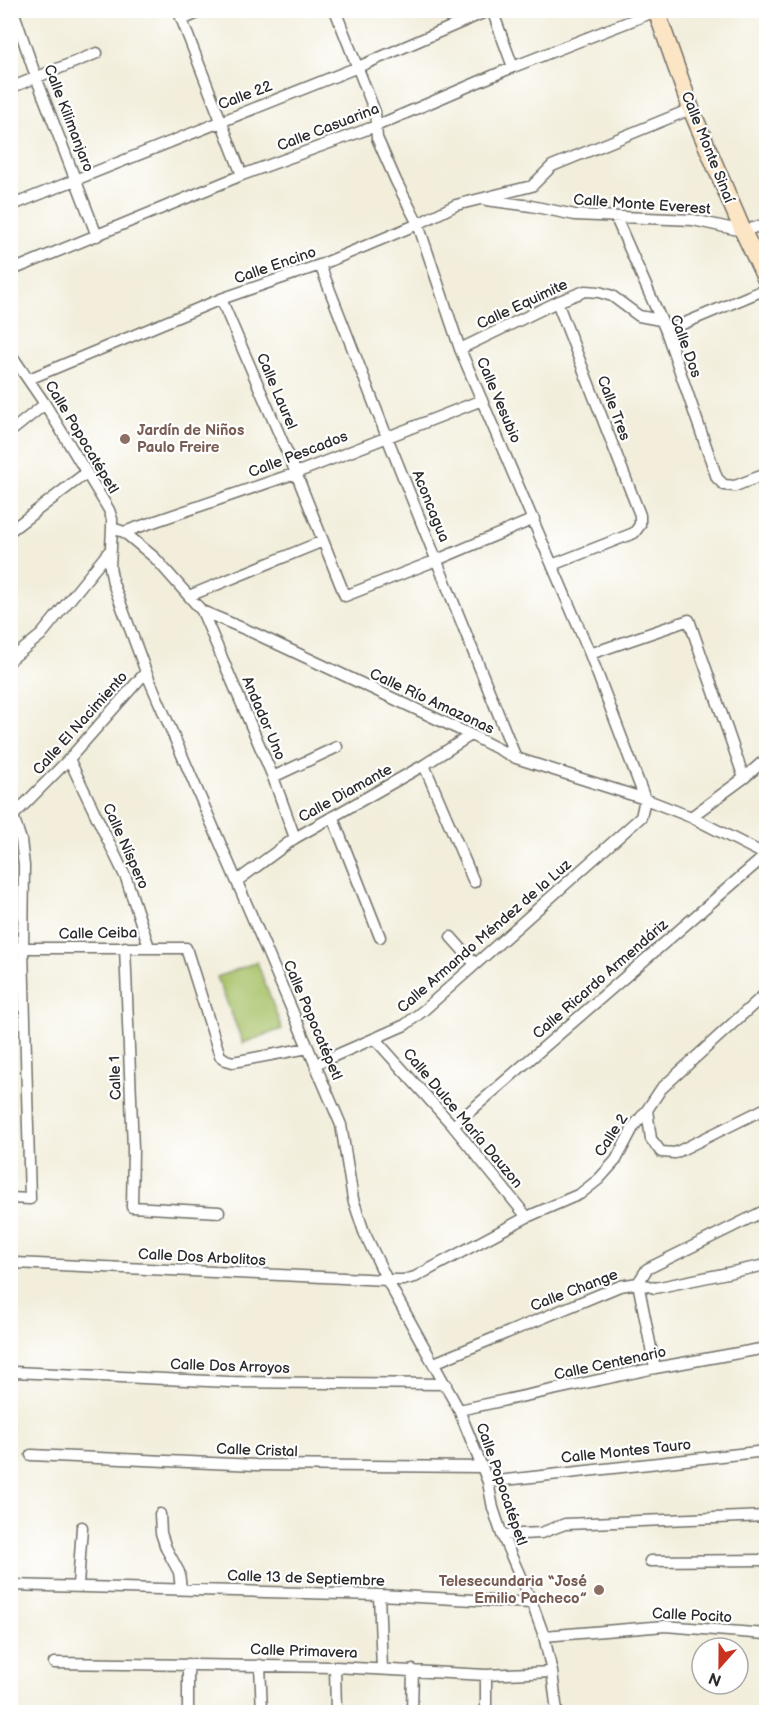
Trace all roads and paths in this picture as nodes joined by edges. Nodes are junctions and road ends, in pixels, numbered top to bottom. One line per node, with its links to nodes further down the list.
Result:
1 (13, 10): 10 (street, Calle Kilimanjaro)
2 (205, 10): 6 (street)
3 (335, 10): 8 (street, Calle Vesubio)
4 (491, 10): 8 (street, Calle 22); 9 (street)
5 (656, 11): 9 (street, Calle Casuarina); 12 (main road, Calle Monte Sinaí)
6 (180, 15): 13 (street)
7 (97, 53): 10 (street)
8 (358, 67): 13 (street, Calle 22); 14 (street, Calle Vesubio)
9 (513, 67): 14 (street, Calle Casuarina)
10 (36, 77): 11 (street); 16 (street, Calle Kilimanjaro)
11 (10, 88)
12 (691, 109): 17 (street, Calle Encino); 24 (main road, Calle Monte Sinaí)
13 (221, 121): 15 (street); 16 (street, Calle 22)
14 (376, 126): 15 (street, Calle Casuarina); 22 (street, Calle Vesubio)
15 (242, 175): 25 (street, Calle Casuarina)
16 (76, 179): 19 (street, Calle 22); 25 (street, Calle Kilimanjaro)
17 (532, 186): 18 (street, Calle Encino); 20 (street)
18 (479, 199): 20 (street, Calle Monte Everest); 22 (street, Calle Encino)
19 (10, 206)
20 (531, 206): 21 (street, Calle Monte Everest)
21 (616, 218): 24 (street, Calle Monte Everest); 32 (street, Calle Dos)
22 (418, 224): 26 (street, Calle Encino); 34 (street, Calle Vesubio)
23 (766, 224): 24 (street, Calle Monte Everest)
24 (743, 231): 28 (main road, Calle Monte Sinaí)
25 (98, 236): 27 (street, Calle Casuarina)
26 (320, 265): 30 (street, Calle Encino); 40 (street, Aconcagua)
27 (10, 271)
28 (766, 280)
29 (766, 289): 33 (street)
30 (221, 299): 36 (street, Calle Encino); 41 (street, Calle Laurel)
31 (557, 302): 32 (street, Calle Equimite); 34 (street, Calle Equimite); 51 (street, Calle Tres)
32 (660, 320): 33 (street, Calle Dos)
33 (666, 332): 43 (street, Calle Dos)
34 (460, 349): 37 (street, Calle Vesubio)
35 (10, 353): 36 (street, Calle Popocatépetl)
36 (29, 379): 38 (street, Calle Popocatépetl)
37 (482, 400): 40 (street, Calle Pescados); 44 (street, Calle Vesubio)
38 (45, 404): 39 (street); 42 (street, Calle Popocatépetl)
39 (10, 432)
40 (387, 436): 41 (street, Calle Pescados); 50 (street, Aconcagua)
41 (296, 472): 47 (street, Calle Pescados); 48 (street, Calle Laurel)
42 (86, 473): 45 (street, Calle Popocatépetl); 46 (street)
43 (766, 474)
44 (534, 519): 50 (street); 51 (street, Calle Vesubio)
45 (112, 528): 47 (street, Calle Río Amazonas); 49 (street, Calle Popocatépetl)
46 (10, 531)
47 (124, 532): 52 (street, Calle Río Amazonas)
48 (323, 541): 50 (street, Calle Laurel); 52 (street)
49 (111, 549): 55 (street); 56 (street, Calle Popocatépetl)
50 (437, 560): 59 (street, Aconcagua)
51 (552, 565): 54 (street, Calle Vesubio)
52 (189, 596): 53 (street, Calle Río Amazonas)
53 (202, 611): 57 (street, Calle Río Amazonas); 63 (street, Andador Uno)
54 (590, 654): 64 (street); 65 (street, Calle Vesubio)
55 (10, 660)
56 (146, 672): 60 (street, Calle El Nacimiento); 71 (street, Calle Popocatépetl)
57 (471, 735): 59 (street, Calle Río Amazonas); 62 (street, Calle Diamante)
58 (337, 747): 63 (street)
59 (516, 758): 65 (street, Calle Río Amazonas)
60 (69, 759): 67 (street, Calle El Nacimiento); 76 (street, Calle Níspero)
61 (766, 759): 64 (street)
62 (424, 765): 68 (street, Calle Diamante); 72 (street)
63 (273, 777): 69 (street, Andador Uno)
64 (744, 778): 66 (street)
65 (645, 799): 66 (street, Calle Río Amazonas); 79 (street, Calle Armando Méndez de la Luz)
66 (691, 817): 70 (street, Calle Río Amazonas)
67 (12, 818): 78 (street)
68 (333, 818): 69 (street, Calle Diamante); 73 (street)
69 (295, 838): 71 (street, Calle Diamante)
70 (766, 855): 86 (street, Calle Ricardo Armendáriz)
71 (237, 881): 82 (street, Calle Popocatépetl)
72 (474, 882)
73 (380, 937)
74 (451, 937): 79 (street)
75 (125, 947): 76 (street, Calle Ceiba); 78 (street, Calle Ceiba); 89 (street, Calle 1)
76 (149, 947): 82 (street, Calle Ceiba)
77 (10, 948): 78 (street, Calle Ceiba)
78 (23, 949): 87 (street)
79 (475, 964): 81 (street, Calle Armando Méndez de la Luz)
80 (766, 993): 85 (street, Calle 2)
81 (375, 1039): 83 (street, Calle Armando Méndez de la Luz); 86 (street, Calle Dulce María Dauzon)
82 (308, 1048): 83 (street, Calle Popocatépetl)
83 (316, 1064): 93 (street, Calle Popocatépetl)
84 (766, 1108): 85 (street)
85 (647, 1110): 90 (street, Calle 2)
86 (453, 1126): 90 (street, Calle Dulce María Dauzon)
87 (10, 1198)
88 (766, 1210): 94 (street)
89 (219, 1212)
90 (527, 1217): 93 (street, Calle 2)
91 (15, 1263): 93 (street, Calle Dos Arbolitos)
92 (766, 1265): 94 (street, Calle Change)
93 (387, 1280): 96 (street, Calle Popocatépetl)
94 (638, 1282): 96 (street, Calle Change); 97 (street)
95 (766, 1348): 97 (street, Calle Centenario)
96 (434, 1363): 99 (street, Calle Popocatépetl)
97 (655, 1368): 100 (street, Calle Centenario)
98 (14, 1372): 99 (street, Calle Dos Arroyos)
99 (446, 1384): 100 (street, Calle Popocatépetl)
100 (459, 1410): 103 (street, Calle Popocatépetl)
101 (766, 1450): 104 (street, Calle Montes Tauro)
102 (31, 1455): 103 (street, Calle Cristal)
103 (482, 1467): 104 (street, Calle Popocatépetl)
104 (488, 1482): 108 (street, Calle Popocatépetl)
105 (160, 1514): 113 (street)
106 (766, 1516): 108 (street)
107 (82, 1527): 112 (street)
108 (502, 1535): 115 (street, Calle Popocatépetl)
109 (766, 1560): 110 (street)
110 (650, 1561)
111 (10, 1585): 112 (street, Calle 13 de Septiembre)
112 (78, 1585): 113 (street, Calle 13 de Septiembre)
113 (182, 1589): 114 (street, Calle 13 de Septiembre)
114 (379, 1595): 115 (street, Calle 13 de Septiembre); 122 (street)
115 (532, 1603): 117 (street, Calle Popocatépetl)
116 (766, 1634): 117 (street, Calle Pocito)
117 (544, 1636): 124 (street, Calle Popocatépetl)
118 (54, 1663): 119 (street, Calle Primavera)
119 (188, 1664): 120 (street, Calle Primavera); 126 (street)
120 (260, 1665): 121 (street, Calle Primavera); 127 (street)
121 (335, 1667): 122 (street, Calle Primavera); 128 (street)
122 (382, 1669): 123 (street, Calle Primavera)
123 (413, 1670): 125 (street, Calle Primavera); 129 (street)
124 (552, 1672): 125 (street, Calle Primavera); 131 (street, Calle Popocatépetl)
125 (486, 1675): 130 (street)
126 (188, 1713)
127 (262, 1713)
128 (336, 1713)
129 (412, 1713)
130 (486, 1713)
131 (557, 1713)

